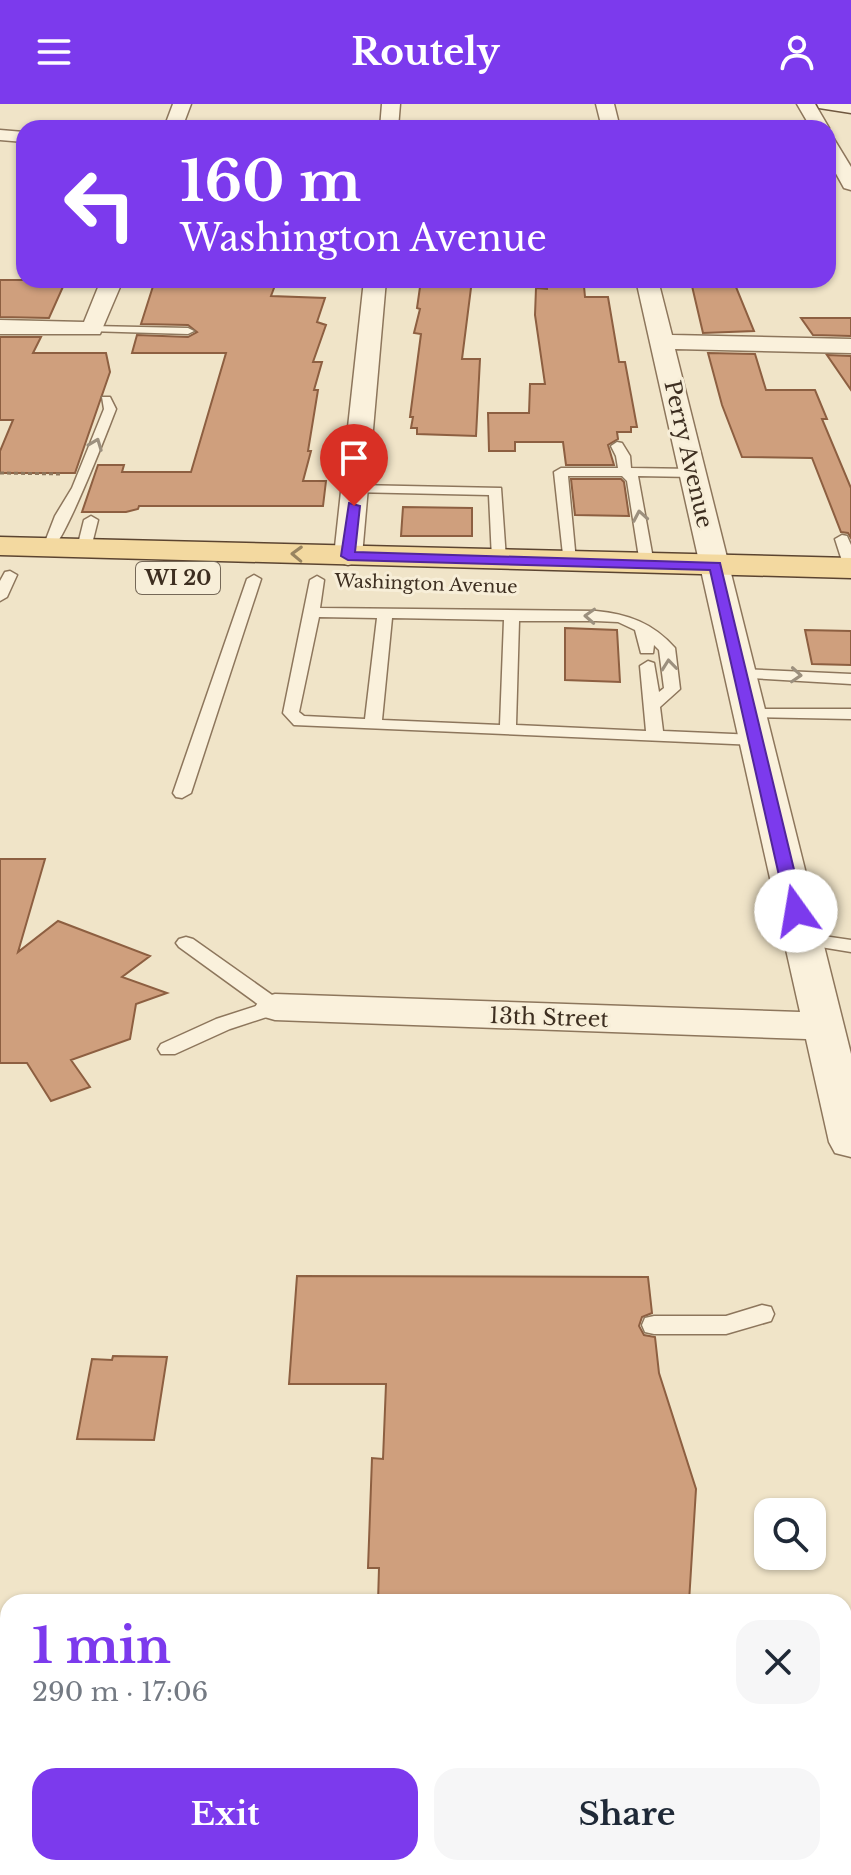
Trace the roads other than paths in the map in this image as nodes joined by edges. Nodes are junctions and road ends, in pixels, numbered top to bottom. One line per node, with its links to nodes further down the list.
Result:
1 (826, 104): 2 (street)
2 (851, 107)
3 (836, 157): 4 (street)
4 (851, 184)
5 (109, 288): 9 (street)
6 (374, 288): 17 (street)
7 (649, 288): 11 (street, Perry Avenue)
8 (0, 327): 9 (street)
9 (92, 329): 10 (lane)
10 (188, 331)
11 (662, 342): 12 (street); 16 (street, Perry Avenue)
12 (851, 346)
13 (106, 400): 18 (lane, one-way to 13)
14 (617, 446): 15 (lane)
15 (625, 472): 16 (lane); 22 (lane); 23 (lane, one-way to 15)
16 (693, 473): 25 (street, Perry Avenue)
17 (356, 489): 19 (street); 21 (lane)
18 (50, 547): 19 (main road, Washington Avenue / WI 20, one-way to 18); 24 (main road, Washington Avenue / WI 20)
19 (348, 556): 21 (main road, Washington Avenue / WI 20)
20 (848, 558): 25 (main road, Washington Avenue / WI 20)
21 (499, 559): 22 (main road, Washington Avenue / WI 20)
22 (569, 561): 23 (main road, Washington Avenue / WI 20)
23 (647, 564): 25 (main road, Washington Avenue / WI 20)
24 (2, 573): 26 (main road, Washington Avenue / WI 20)
25 (717, 575): 27 (main road); 28 (main road, Washington Avenue / WI 20); 29 (main road, Washington Avenue / WI 20); 33 (street, Perry Avenue)
26 (254, 579): 28 (main road, Washington Avenue / WI 20); 41 (lane)
27 (851, 581)
28 (315, 596): 30 (lane); 37 (lane)
29 (851, 596)
30 (385, 613): 31 (lane); 37 (lane)
31 (512, 616): 32 (lane, one-way to 31); 39 (lane)
32 (642, 627): 35 (lane); 35 (lane, one-way to 32)
33 (740, 674): 34 (lane, one-way to 34); 38 (street, Perry Avenue)
34 (851, 679)
35 (652, 705): 40 (lane)
36 (851, 714): 38 (lane)
37 (373, 725): 39 (lane)
38 (753, 727): 40 (lane); 42 (street, Perry Avenue)
39 (508, 730): 40 (lane)
40 (655, 737)
41 (182, 793)
42 (803, 939): 44 (lane); 46 (street, Perry Avenue)
43 (186, 943): 45 (lane)
44 (851, 946)
45 (275, 1007): 46 (street, 13th Street); 47 (lane)
46 (823, 1026): 48 (street, Perry Avenue)
47 (168, 1049)
48 (851, 1142)
49 (762, 1314): 50 (lane)
50 (654, 1325)

